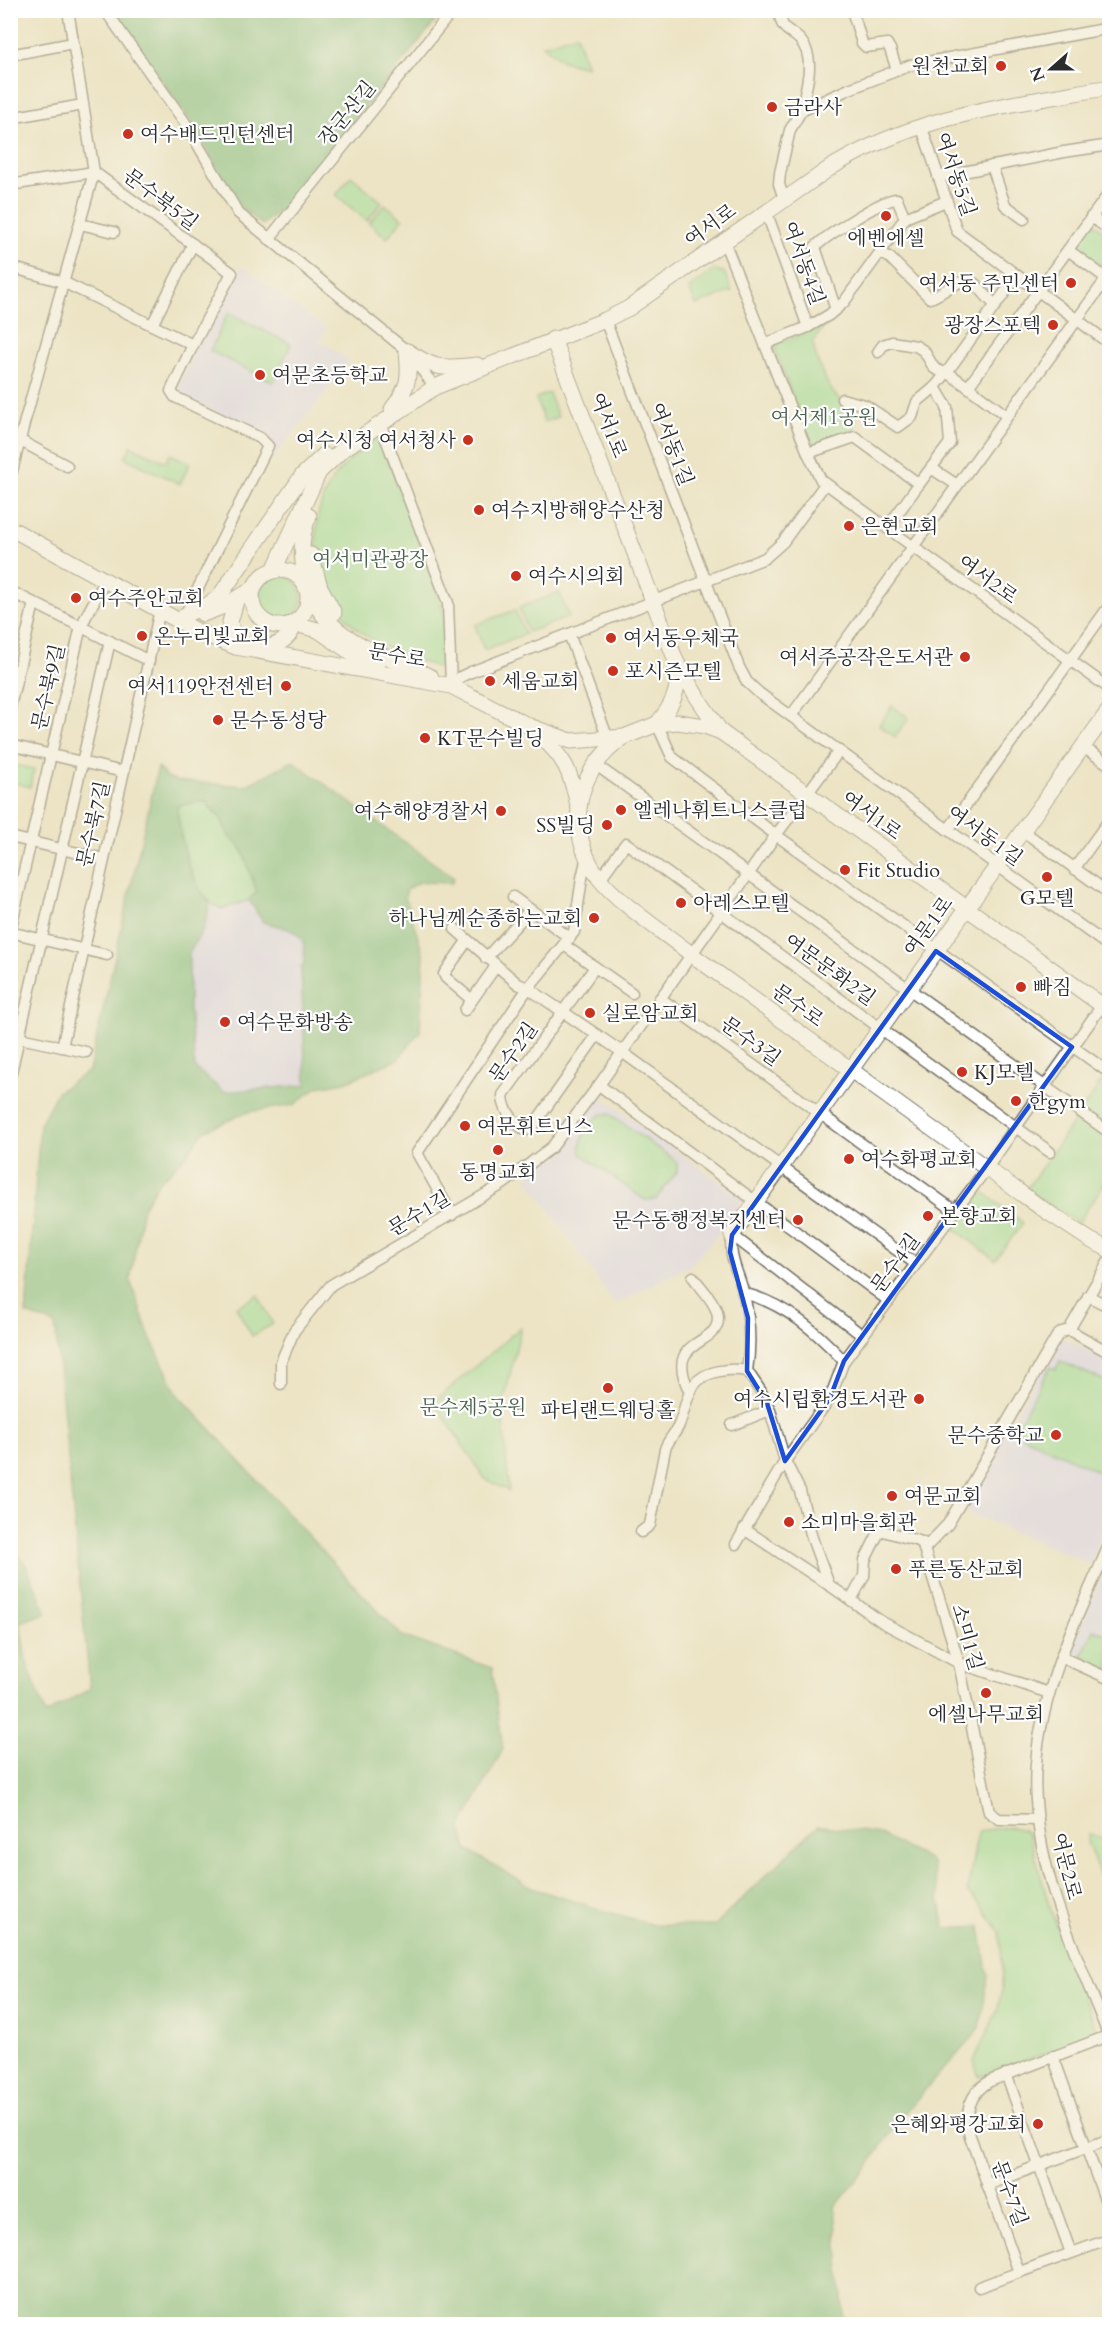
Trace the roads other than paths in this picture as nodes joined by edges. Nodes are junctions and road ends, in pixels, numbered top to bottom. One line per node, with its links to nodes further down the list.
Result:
1 (68, 10): 7 (street, 문수북5길)
2 (105, 10): 32 (street)
3 (453, 10): 32 (street, 장군산길)
4 (779, 10): 14 (street)
5 (852, 10): 9 (street)
6 (1110, 28): 9 (street)
7 (73, 43): 8 (street); 13 (street, 문수북5길)
8 (10, 56)
9 (897, 70): 14 (street)
10 (1110, 87): 11 (street, 여서로)
11 (1086, 91): 12 (street, 여서로); 16 (street, 여서로)
12 (1110, 95)
13 (83, 105): 15 (street); 19 (street, 문수북5길)
14 (801, 111): 23 (street)
15 (10, 118)
16 (921, 125): 20 (street, 여서동5길); 23 (street, 여서로)
17 (1110, 146): 18 (street)
18 (992, 166): 20 (street); 28 (street)
19 (94, 172): 21 (street, 문수북5길); 29 (street, 문수북5길); 34 (street, 문수북5길)
20 (938, 177): 24 (street, 여서동5길)
21 (10, 185)
22 (1110, 192): 26 (street)
23 (784, 199): 25 (street, 여서로)
24 (946, 201): 27 (street); 38 (street, 여서동5길)
25 (766, 211): 33 (street, 여서로); 47 (street, 여서동4길)
26 (1091, 217): 30 (street); 35 (street)
27 (905, 218): 36 (street, 여서동4길); 43 (street, 여서동4길)
28 (1024, 219)
29 (80, 224): 31 (street); 40 (street, 문수북5길)
30 (1110, 230)
31 (114, 232)
32 (269, 238): 52 (street)
33 (724, 241): 44 (street, 여서로); 49 (street, 여서2로)
34 (193, 244): 46 (street, 문수북5길); 51 (street)
35 (1068, 250): 39 (street); 41 (street)
36 (880, 252): 42 (street); 43 (street, 여서동4길)
37 (10, 267): 40 (street)
38 (1016, 277): 41 (street, 여서동5길); 42 (street)
39 (1108, 279): 45 (street)
40 (63, 282): 46 (street); 62 (street, 문수북5길)
41 (1037, 292): 45 (street, 여서동5길); 58 (street)
42 (996, 305): 55 (street)
43 (836, 310): 47 (street, 여서동4길)
44 (605, 320): 48 (street, 여서로); 76 (street, 여서동1길)
45 (1077, 321): 50 (street, 여서동5길); 60 (street)
46 (152, 325): 51 (street)
47 (808, 327): 49 (street, 여서동4길)
48 (553, 339): 54 (street, 여서로); 82 (street, 여서1로)
49 (765, 344): 63 (street, 여서2로)
50 (1110, 344)
51 (193, 345): 85 (street)
52 (407, 351): 54 (street); 56 (street); 61 (street)
53 (878, 352): 55 (street)
54 (492, 363): 56 (street, 여서로)
55 (947, 373): 57 (street); 58 (street)
56 (435, 387): 61 (street, 여서로)
57 (935, 387): 59 (street); 65 (street)
58 (968, 387): 60 (street)
59 (842, 399)
60 (1007, 416): 69 (street)
61 (378, 424): 70 (street); 74 (street); 85 (street); 96 (street)
62 (15, 438): 64 (street); 66 (street, 문수북5길)
63 (808, 453): 67 (street, 여서2로); 68 (street)
64 (68, 466)
65 (932, 468): 68 (street); 69 (street)
66 (10, 479)
67 (825, 484): 72 (street, 여서2로); 76 (street)
68 (919, 484): 72 (street)
69 (957, 485): 73 (street)
70 (316, 498): 77 (street); 95 (street)
71 (10, 528): 75 (street)
72 (887, 528): 73 (street, 여서2로)
73 (913, 546): 93 (street, 여서2로); 100 (street)
74 (274, 570): 77 (street); 78 (street)
75 (106, 579): 84 (street); 87 (street)
76 (706, 582): 82 (street); 100 (street, 여서동1길)
77 (306, 585): 86 (street); 95 (street)
78 (253, 589): 80 (street); 86 (street)
79 (10, 591): 81 (street, 문수북9길)
80 (232, 602): 85 (street); 88 (street); 91 (street)
81 (34, 603): 87 (street, 문수북9길); 98 (street, 문수북9길)
82 (654, 603): 89 (street); 94 (street, 여서1로)
83 (1110, 605): 93 (street)
84 (156, 607): 85 (street); 88 (street, 문수로); 92 (street, 문수북7길)
85 (184, 615)
86 (295, 624): 91 (street); 95 (street)
87 (81, 626): 90 (street, 문수북9길); 109 (street, 문수북9길)
88 (199, 632): 91 (street, 문수로)
89 (569, 634): 96 (street); 105 (street)
90 (110, 641): 92 (street, 문수북9길); 110 (street)
91 (246, 649): 95 (street, 문수로)
92 (149, 660): 113 (street, 문수북7길)
93 (1070, 660): 97 (street, 여서2로); 117 (street)
94 (676, 661): 101 (street); 103 (street)
95 (406, 672): 96 (street)
96 (452, 686): 102 (street)
97 (1110, 689)
98 (10, 707)
99 (1110, 709): 107 (street, 여문1로)
100 (791, 716): 108 (street, 여서동1길)
101 (657, 724): 103 (street, 여서1로); 104 (street); 119 (street)
102 (529, 726): 105 (street); 115 (street)
103 (721, 732): 114 (street, 여서1로)
104 (624, 738): 105 (street); 111 (street, 문수로)
105 (608, 739)
106 (10, 746): 109 (street)
107 (1083, 747): 112 (street); 118 (street, 여문1로)
108 (839, 751): 114 (street); 117 (street, 여서동1길)
109 (51, 755): 110 (street); 121 (street, 문수북9길)
110 (82, 762): 113 (street); 122 (street)
111 (596, 765): 115 (street, 문수로); 127 (street)
112 (1110, 765)
113 (123, 772): 124 (street, 문수북7길)
114 (807, 794): 119 (street, 문수1길); 131 (street, 여서1로)
115 (578, 808): 123 (street, 문수로)
116 (1110, 819): 126 (street)
117 (948, 830): 125 (street, 여서동1길)
118 (1023, 831): 125 (street, 여문1로); 126 (street)
119 (776, 835): 127 (street, 문수1길); 141 (street)
120 (10, 837): 121 (street)
121 (31, 842): 122 (street); 135 (street, 문수북9길)
122 (62, 849): 124 (street); 136 (street)
123 (587, 856): 128 (street, 문수로); 138 (street, 문수2길)
124 (104, 859): 140 (street, 문수북7길)
125 (998, 867): 131 (street, 여문1로); 139 (street, 여서동1길)
126 (1074, 868): 129 (street)
127 (748, 874): 133 (street, 문수1길); 148 (street)
128 (600, 879): 133 (street, 여문문화2길); 142 (street, 문수로)
129 (1110, 894)
130 (513, 897): 132 (street)
131 (967, 909): 141 (street, 여문1로); 151 (street, 여서1로)
132 (530, 910): 138 (street); 144 (street)
133 (722, 913): 142 (street, 문수1길); 153 (street, 여문문화2길)
134 (455, 929): 137 (street, 문수2길)
135 (10, 932): 136 (street)
136 (42, 939): 140 (street); 155 (street)
137 (467, 941): 144 (street, 문수2길); 145 (street)
138 (567, 942): 146 (street); 147 (street, 문수2길)
139 (1110, 947)
140 (83, 949): 143 (street); 156 (street, 문수북7길)
141 (936, 951): 148 (street, 여문1로); 157 (street)
142 (692, 954): 150 (street, 문수1길); 161 (street, 문수로)
143 (107, 955)
144 (486, 958): 145 (street, 문수2길)
145 (496, 966): 147 (street, 문수2길)
146 (595, 967): 149 (street); 152 (street, 문수2길)
147 (528, 988): 152 (street, 문수2길); 173 (street, 문수2길)
148 (909, 989): 153 (street, 여문1로); 164 (street)
149 (632, 993)
150 (660, 998): 159 (street, 문수1길); 165 (street, 문수3길)
151 (1107, 1004): 157 (street, 문수4길)
152 (563, 1012): 154 (street, 문수2길); 154 (street, 문수2길)
153 (882, 1029): 161 (street, 여문1로); 166 (street, 여문문화2길)
154 (597, 1035): 159 (street, 문수2길)
155 (15, 1037): 156 (street); 162 (street)
156 (62, 1047): 158 (street)
157 (1072, 1047): 160 (street); 164 (street, 문수4길)
158 (86, 1052)
159 (622, 1052): 163 (street, 문수1길); 169 (street)
160 (1104, 1068)
161 (852, 1070): 165 (street, 여문1로); 170 (street, 문수로)
162 (10, 1077)
163 (599, 1084): 171 (street); 173 (street, 문수1길)
164 (1044, 1087): 166 (street, 문수4길); 167 (street)
165 (820, 1113): 169 (street, 여문1로); 172 (street)
166 (1016, 1127): 168 (street, 여문문화2길); 170 (street, 문수4길)
167 (1110, 1134)
168 (1050, 1152)
169 (781, 1166): 171 (street, 여문1로); 177 (street)
170 (987, 1168): 172 (street, 문수4길); 175 (street, 문수로)
171 (755, 1201): 174 (street, 여문1로); 181 (street)
172 (955, 1211): 177 (street, 문수4길)
173 (452, 1215): 188 (street, 문수1길)
174 (732, 1235): 179 (street); 184 (street)
175 (1110, 1251)
176 (1110, 1259): 180 (street)
177 (916, 1264): 181 (street, 문수4길)
178 (693, 1277): 189 (street)
179 (743, 1293): 186 (street); 187 (street)
180 (1088, 1296): 182 (street); 183 (street)
181 (889, 1301): 184 (street, 문수4길)
182 (1110, 1307)
183 (1069, 1330): 185 (street); 197 (street)
184 (863, 1336): 186 (street, 문수4길)
185 (1110, 1353)
186 (844, 1361): 192 (street, 문수4길)
187 (747, 1371): 189 (street); 190 (street)
188 (281, 1384)
189 (690, 1392): 194 (street)
190 (770, 1410): 191 (street); 192 (street)
191 (732, 1425)
192 (785, 1461): 193 (street, 문수4길); 198 (street)
193 (744, 1529): 196 (street, 문수4길); 198 (street)
194 (640, 1532)
195 (1110, 1543): 200 (street, 여문2로)
196 (736, 1544)
197 (924, 1549): 199 (street); 201 (street, 소미1길)
198 (830, 1585): 199 (street)
199 (851, 1600): 201 (street)
200 (1061, 1657): 202 (street); 203 (street, 여문2로)
201 (959, 1663): 203 (street); 204 (street, 소미1길)
202 (1110, 1679)
203 (1049, 1693): 204 (street, 여문2로)
204 (1038, 1820): 205 (street, 여문2로)
205 (1109, 2037): 206 (street, 문수7길)
206 (1053, 2056): 207 (street, 문수7길); 209 (street)
207 (1006, 2074): 210 (street, 문수7길); 211 (street, 문수7길)
208 (1110, 2139): 209 (street)
209 (1086, 2148): 210 (street); 212 (street)
210 (1039, 2165): 211 (street); 214 (street, 문수7길)
211 (987, 2185): 215 (street, 문수7길)
212 (1110, 2213)
213 (1110, 2239): 214 (street)
214 (1071, 2253): 215 (street)
215 (1019, 2272): 216 (street)
216 (979, 2287)

